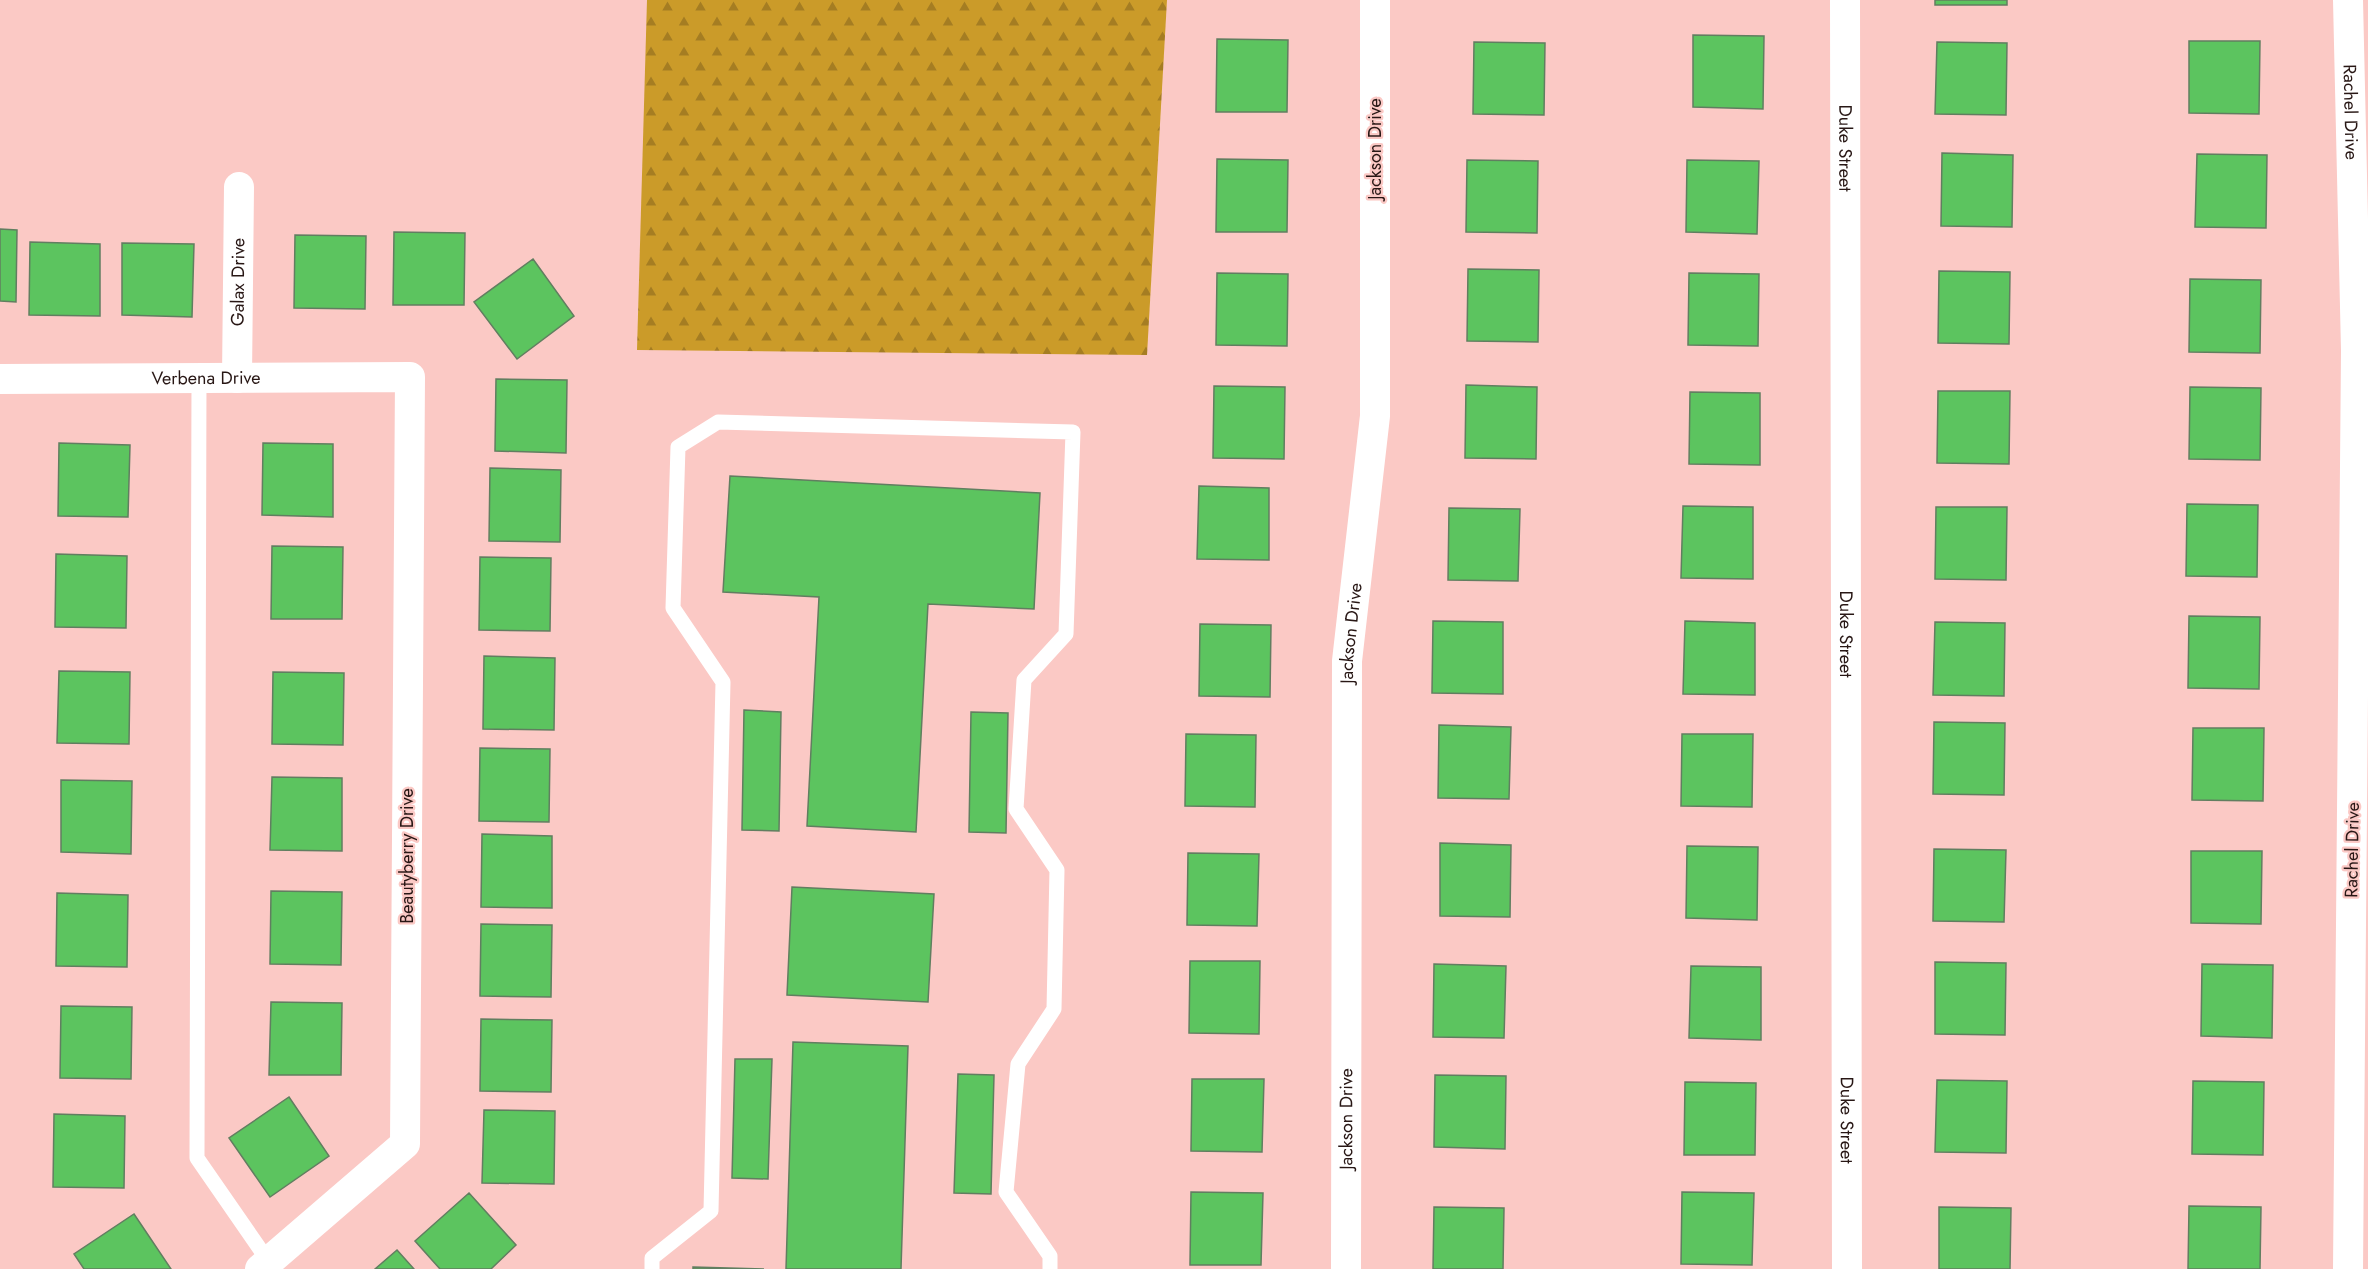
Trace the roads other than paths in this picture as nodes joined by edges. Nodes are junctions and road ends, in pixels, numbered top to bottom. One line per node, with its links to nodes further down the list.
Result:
1 (1375, 0): 14 (street, Jackson Drive)
2 (1845, 0): 15 (street, Duke Street)
3 (2348, 0): 5 (street, Rachel Drive)
4 (239, 187): 8 (street, Galax Drive)
5 (2362, 351): 10 (street, Rachel Drive)
6 (410, 377): 8 (street, Verbena Drive); 11 (street, Beautyberry Drive)
7 (199, 378): 8 (street, Verbena Drive); 9 (street, Verbena Drive); 11 (lane)
8 (237, 378)
9 (0, 379)
10 (2360, 854): 16 (street, Rachel Drive)
11 (264, 1265)
12 (651, 1269): 13 (lane)
13 (1050, 1269)
14 (1346, 1269)
15 (1848, 1269)
16 (2348, 1269)

